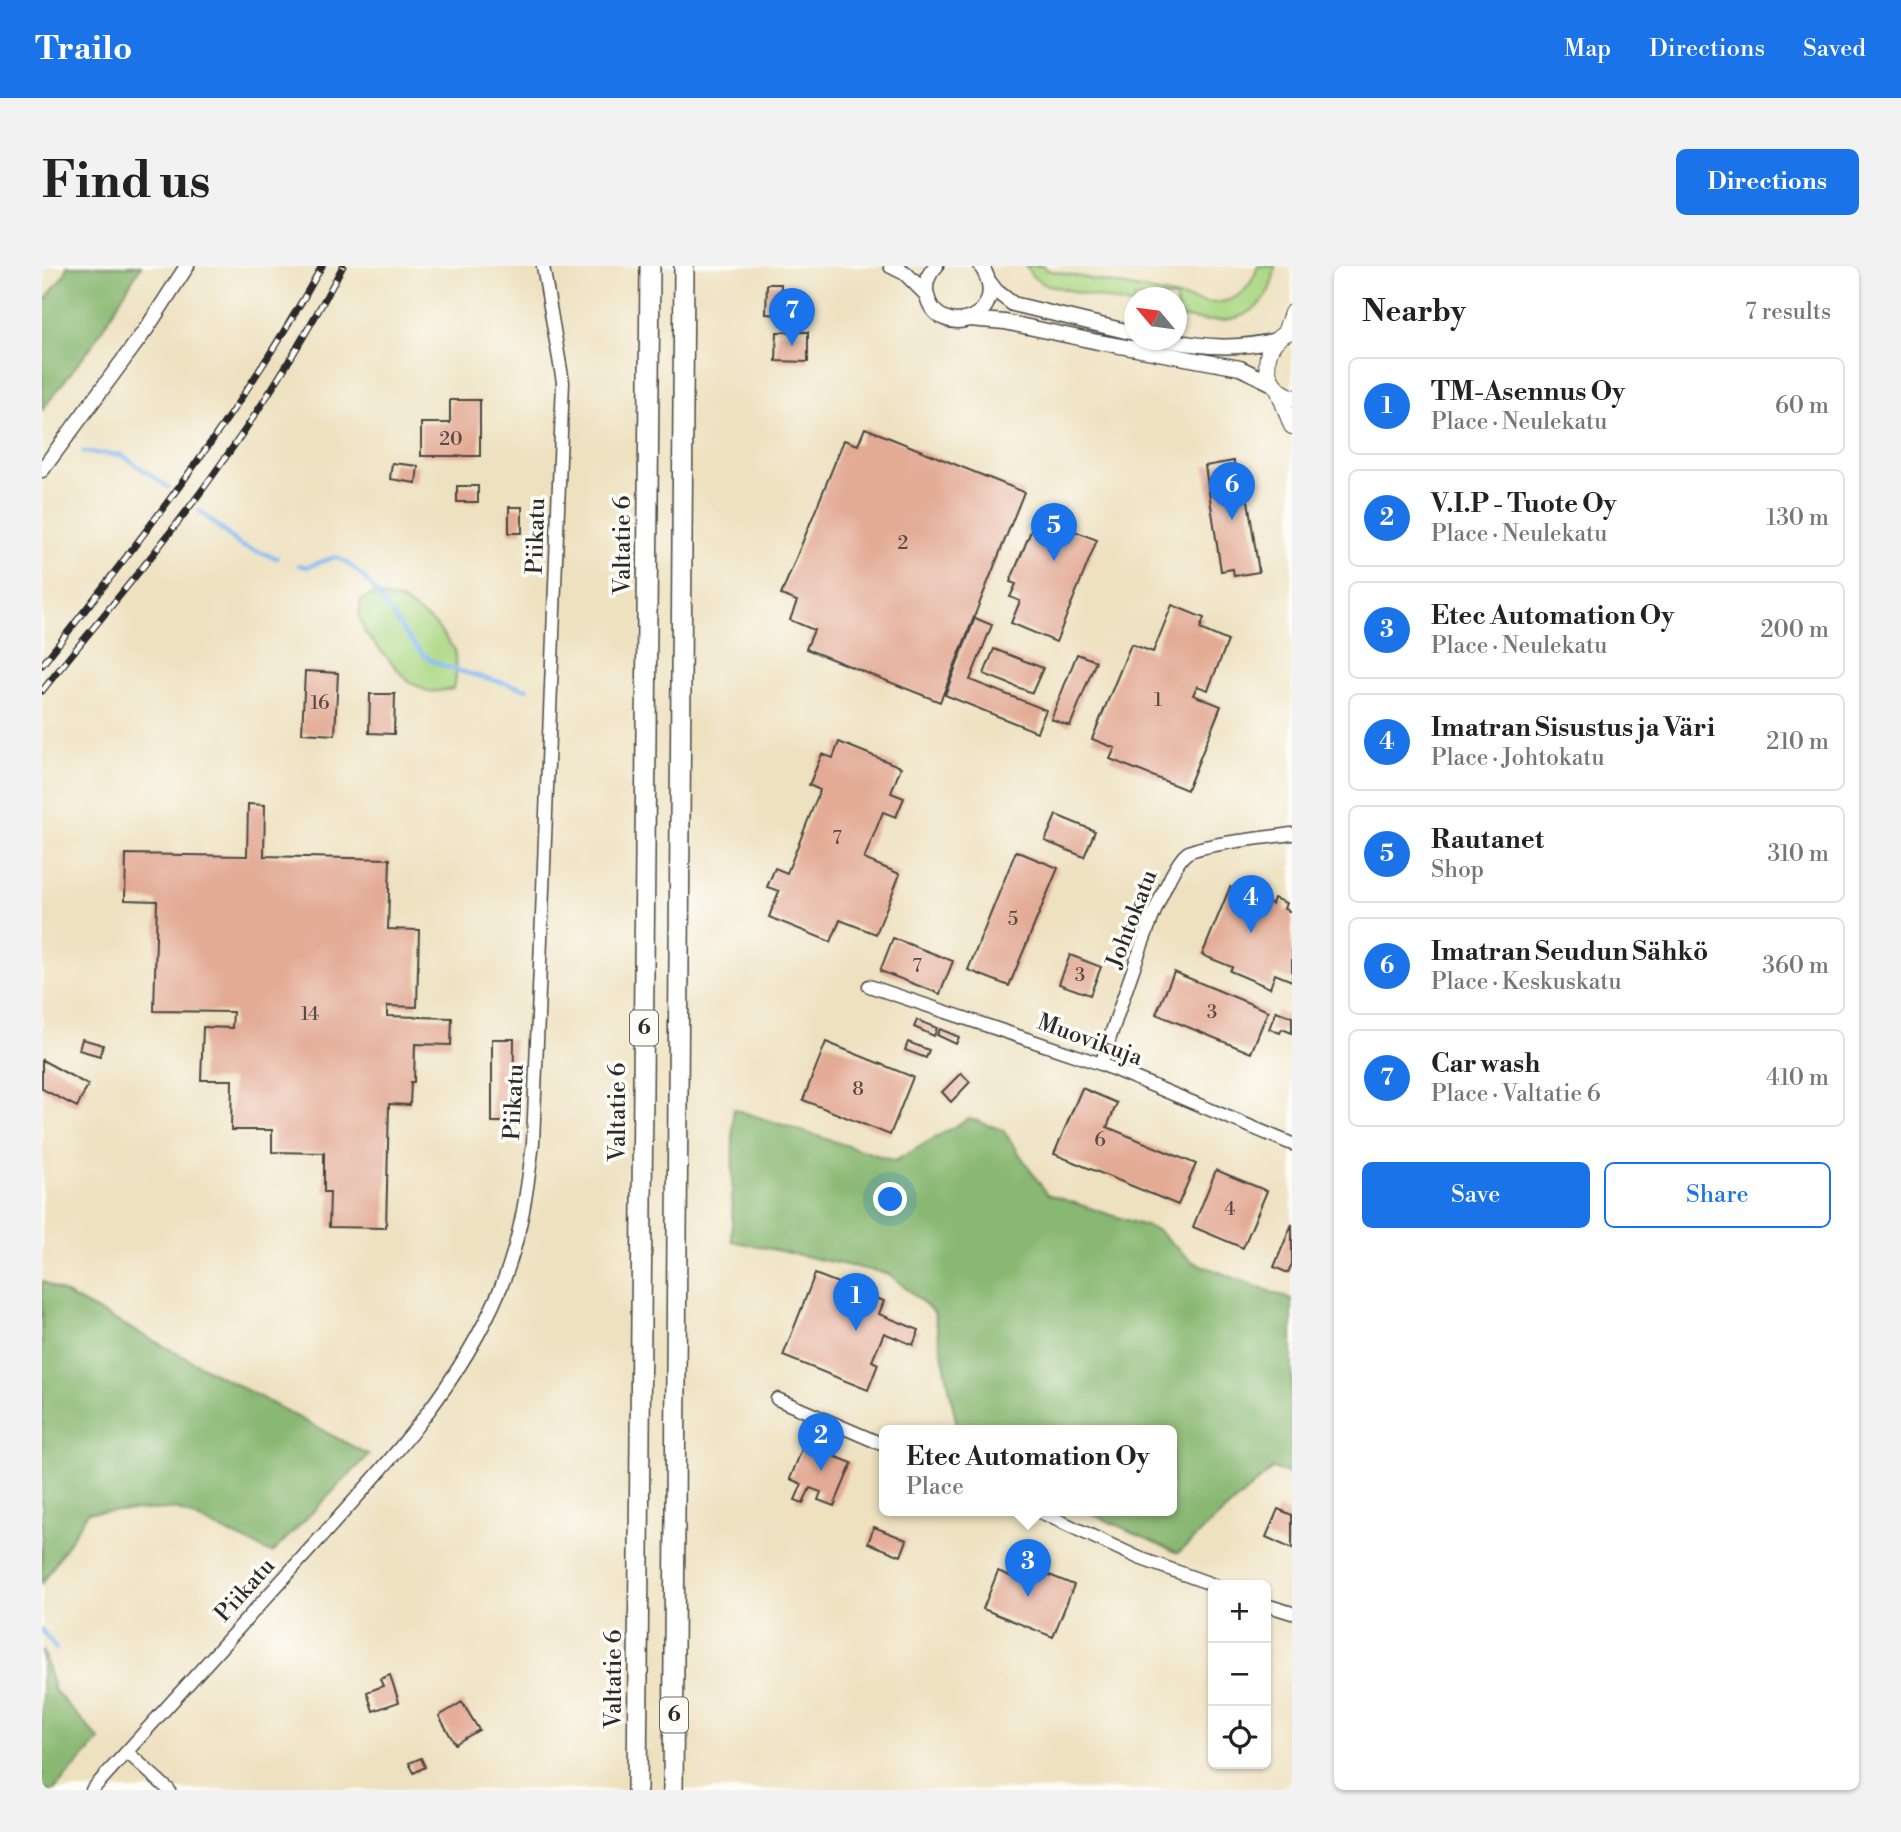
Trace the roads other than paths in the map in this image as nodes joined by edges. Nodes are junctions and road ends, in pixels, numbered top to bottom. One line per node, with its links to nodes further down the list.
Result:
1 (187, 266): 17 (street)
2 (543, 266): 28 (street, Piikatu)
3 (650, 266): 31 (highway, Valtatie 6 / 6)
4 (684, 266): 32 (highway, 6)
5 (891, 266): 9 (street)
6 (936, 266): 9 (street)
7 (981, 266): 8 (street)
8 (990, 283): 11 (street); 12 (street)
9 (926, 294): 11 (street)
10 (1292, 313): 13 (main road)
11 (969, 319): 15 (street)
12 (1124, 330)
13 (1284, 334): 14 (street); 15 (main road)
14 (1187, 343)
15 (1281, 390): 16 (main road)
16 (1292, 426)
17 (42, 470)
18 (1292, 834): 20 (street, Johtokatu)
19 (869, 986): 20 (street, Muovikuja)
20 (1101, 1064): 21 (street, Muovikuja)
21 (1292, 1144)
22 (777, 1399): 23 (street)
23 (879, 1443)
24 (1049, 1516): 25 (street)
25 (1208, 1583)
26 (1271, 1607): 27 (street)
27 (1292, 1613)
28 (127, 1752): 29 (street, Piikatu); 30 (street)
29 (92, 1790)
30 (169, 1790)
31 (638, 1790)
32 (673, 1790)

